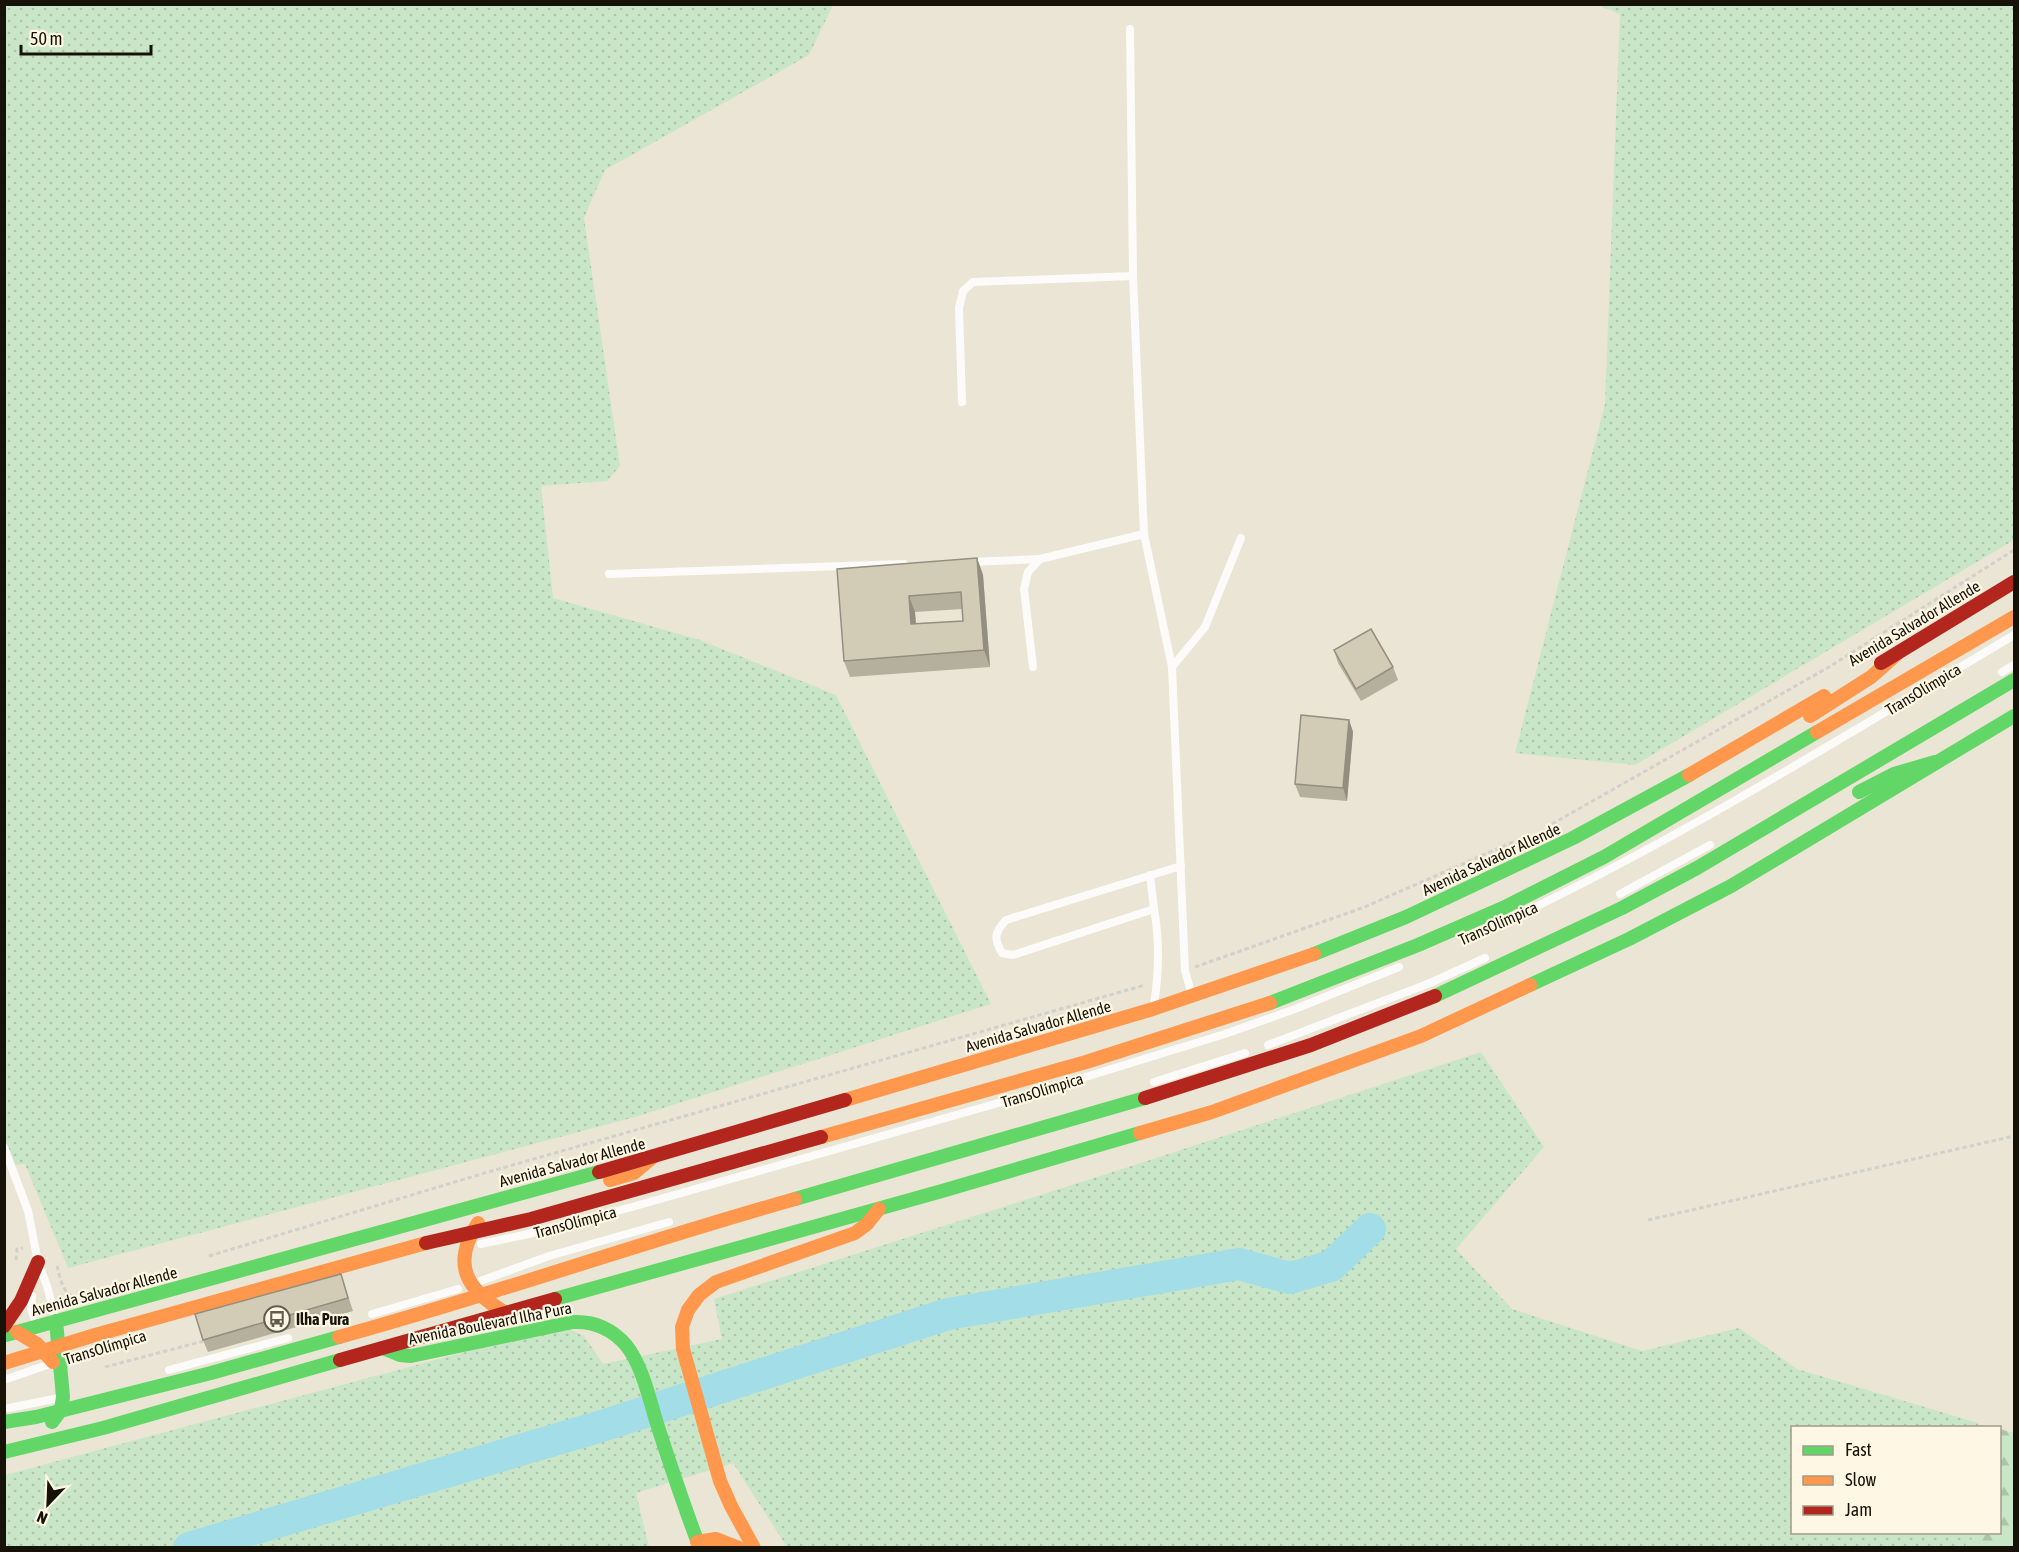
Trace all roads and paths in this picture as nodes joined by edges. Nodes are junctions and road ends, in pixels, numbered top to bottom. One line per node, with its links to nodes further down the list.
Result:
1 (1130, 29): 2 (lane)
2 (1133, 276): 3 (lane); 4 (lane)
3 (962, 402)
4 (1144, 534): 7 (lane); 17 (lane)
5 (1240, 538): 17 (lane)
6 (2014, 550): 24 (path)
7 (1040, 559): 8 (lane); 16 (lane)
8 (956, 562)
9 (908, 564): 10 (lane)
10 (609, 574)
11 (2014, 582): 14 (main road, Avenida Salvador Allende)
12 (2014, 617): 27 (main road)
13 (2014, 634): 33 (lane, TransOlímpica)
14 (1897, 654): 27 (main road); 38 (main road, Avenida Salvador Allende)
15 (2014, 665): 18 (lane)
16 (1033, 667)
17 (1172, 667): 28 (lane)
18 (1995, 677)
19 (2014, 680): 29 (main road)
20 (2014, 716): 21 (main road)
21 (1935, 762): 22 (main road); 46 (main road)
22 (1852, 796)
23 (1799, 824): 29 (main road)
24 (1547, 827)
25 (1536, 832): 36 (path)
26 (1720, 839): 31 (lane)
27 (1604, 857): 49 (main road)
28 (1181, 866): 30 (lane); 36 (lane)
29 (1697, 868): 55 (main road)
30 (1150, 875): 32 (lane); 32 (lane)
31 (1615, 897)
32 (1154, 909): 37 (lane)
33 (1511, 918)
34 (1497, 952): 40 (lane, TransOlímpica)
35 (1406, 964): 49 (lane, TransOlímpica)
36 (1185, 970): 38 (lane)
37 (1159, 976): 39 (lane); 50 (path)
38 (1193, 996): 39 (main road, Avenida Salvador Allende)
39 (1153, 1009): 45 (main road, Avenida Salvador Allende)
40 (1260, 1048)
41 (1249, 1051): 42 (lane)
42 (1140, 1086)
43 (2014, 1136): 48 (path)
44 (4, 1147): 52 (lane)
45 (653, 1157): 49 (main road); 58 (main road, Avenida Salvador Allende)
46 (879, 1209): 56 (main road); 79 (main road)
47 (675, 1220): 53 (lane, TransOlímpica)
48 (1648, 1220)
49 (464, 1243): 53 (main road); 66 (main road)
50 (207, 1257)
51 (55, 1261): 54 (path)
52 (38, 1262): 58 (lane); 59 (lane); 60 (main road)
53 (470, 1285): 55 (main road); 57 (lane, TransOlímpica)
54 (76, 1296)
55 (480, 1297): 56 (main road); 72 (main road)
56 (506, 1313): 64 (main road)
57 (358, 1318)
58 (56, 1321): 59 (main road, Avenida Salvador Allende); 66 (main road)
59 (37, 1326): 60 (main road, Avenida Salvador Allende); 66 (main road)
60 (9, 1331): 65 (main road)
61 (302, 1334): 69 (lane)
62 (132, 1338): 66 (lane, TransOlímpica)
63 (204, 1341): 68 (path)
64 (383, 1348): 76 (main road); 77 (main road, Avenida Boulevard Ilha Pura)
65 (45, 1350): 66 (main road); 67 (main road)
66 (64, 1353): 70 (lane, TransOlímpica); 71 (main road)
67 (4, 1363)
68 (105, 1367)
69 (165, 1371)
70 (4, 1380)
71 (71, 1398): 72 (main road); 72 (main road); 73 (lane); 74 (main road); 75 (main road)
72 (99, 1402)
73 (4, 1409)
74 (4, 1422)
75 (4, 1441)
76 (4, 1452)
77 (698, 1545): 78 (main road)
78 (739, 1548)
79 (754, 1548)

